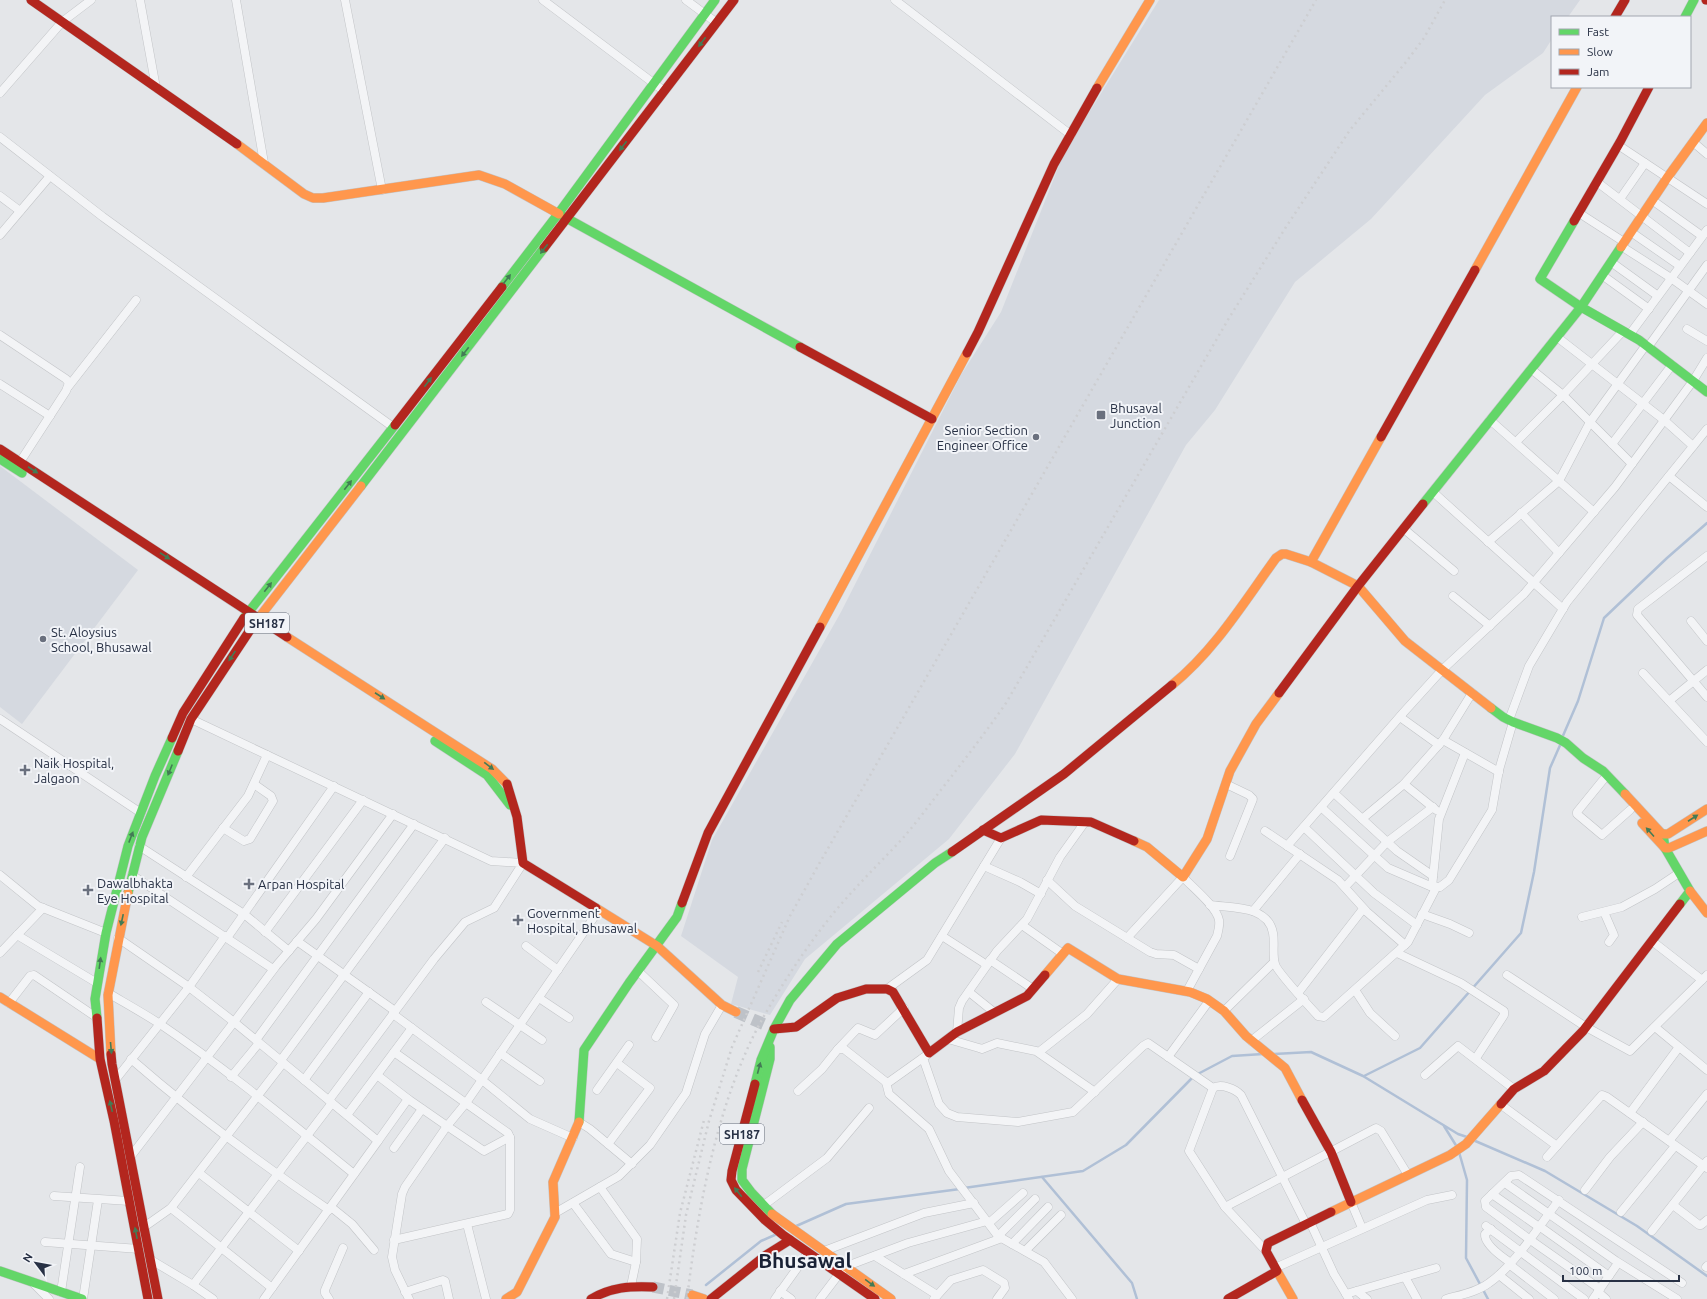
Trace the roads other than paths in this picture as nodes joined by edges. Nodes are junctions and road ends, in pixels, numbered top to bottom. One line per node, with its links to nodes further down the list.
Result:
1 (31, 0): 17 (main road)
2 (91, 0): 17 (street)
3 (140, 0): 20 (street)
4 (236, 0): 31 (street)
5 (345, 0): 36 (street)
6 (543, 0): 19 (street)
7 (686, 0): 14 (street)
8 (715, 0): 14 (main road)
9 (734, 0): 18 (main road)
10 (895, 0): 26 (street)
11 (1150, 0): 26 (main road)
12 (1625, 0): 15 (main road)
13 (1694, 0): 16 (main road)
14 (705, 14): 18 (street); 19 (main road)
15 (1616, 16)
16 (1686, 16)
17 (62, 22): 20 (main road); 24 (street)
18 (716, 23): 23 (main road, one-way to 23)
19 (654, 83): 23 (street); 43 (main road)
20 (156, 88): 31 (main road)
21 (1575, 88): 105 (main road)
22 (1648, 88): 29 (main road)
23 (664, 91): 45 (main road, one-way to 45)
24 (0, 93)
25 (1706, 125): 28 (main road)
26 (1071, 135): 80 (main road)
27 (0, 138): 33 (street)
28 (1693, 142): 30 (street); 34 (main road)
29 (1618, 146): 32 (street); 35 (main road)
30 (1707, 154)
31 (264, 163): 36 (main road)
32 (1645, 163): 34 (street); 38 (street)
33 (50, 176): 41 (street); 84 (street)
34 (1667, 178): 39 (main road); 40 (street)
35 (1597, 182): 38 (street); 42 (main road)
36 (382, 190): 43 (main road)
37 (0, 196): 41 (street)
38 (1620, 199): 44 (street)
39 (1652, 200): 44 (main road); 47 (street)
40 (1707, 204)
41 (20, 212): 48 (street)
42 (1579, 213): 49 (street); 60 (main road)
43 (558, 214): 45 (main road); 84 (main road, one-way to 43)
44 (1642, 216): 46 (main road); 50 (street)
45 (567, 219): 80 (main road); 100 (main road, one-way to 100)
46 (1631, 232): 49 (main road); 53 (street)
47 (1705, 233): 50 (street)
48 (0, 235)
49 (1623, 244): 51 (main road); 55 (street)
50 (1690, 253): 53 (street)
51 (1611, 262): 54 (main road); 57 (street)
52 (1707, 265): 56 (street)
53 (1680, 266): 55 (street)
54 (1602, 276): 60 (main road); 61 (street)
55 (1671, 278): 56 (street); 57 (street)
56 (1688, 291): 59 (street); 67 (street)
57 (1658, 296): 61 (street)
58 (136, 300): 75 (street)
59 (1707, 304)
60 (1581, 307): 63 (main road); 65 (main road)
61 (1649, 309): 63 (street)
62 (1687, 329): 66 (street)
63 (1627, 332): 67 (main road); 69 (street)
64 (0, 335): 75 (street)
65 (1557, 337): 69 (street); 71 (main road)
66 (1707, 341)
67 (1647, 346): 70 (main road); 73 (street)
68 (1707, 358): 72 (street)
69 (1593, 364): 73 (street); 77 (street)
70 (1672, 365): 72 (main road); 78 (street)
71 (1530, 370): 77 (street); 81 (main road)
72 (1693, 381): 76 (main road); 82 (street)
73 (1618, 383): 78 (street); 83 (street)
74 (0, 384): 79 (street)
75 (68, 387): 79 (street)
76 (1707, 392)
77 (1563, 395): 83 (street); 86 (street)
78 (1643, 403): 82 (street); 87 (street)
79 (50, 416): 91 (street)
80 (932, 419): 205 (main road)
81 (1490, 420): 86 (street); 95 (main road)
82 (1664, 420): 88 (street); 92 (street)
83 (1590, 422): 87 (street); 94 (street)
84 (394, 427): 99 (main road, one-way to 84)
85 (1707, 429): 88 (street)
86 (1516, 442): 94 (street)
87 (1612, 444): 92 (street)
88 (1693, 446): 93 (street)
89 (0, 448): 91 (main road, SH187)
90 (0, 459): 111 (main road, SH187)
91 (20, 462): 111 (main road, SH187, one-way to 111)
92 (1632, 464): 97 (street)
93 (1669, 476): 96 (street); 110 (street)
94 (1559, 481): 97 (street); 98 (street)
95 (1433, 492): 101 (main road); 102 (street)
96 (1707, 508)
97 (1594, 512): 103 (street)
98 (1521, 513): 102 (street); 103 (street)
99 (320, 520): 100 (main road); 111 (main road, one-way to 99)
100 (330, 527): 112 (main road)
101 (1404, 529): 106 (street); 108 (main road)
102 (1488, 542): 107 (street)
103 (1559, 553): 107 (street)
104 (1707, 556): 119 (street)
105 (1311, 562): 108 (main road); 153 (main road)
106 (1454, 571)
107 (1533, 583): 110 (street); 114 (street)
108 (1358, 586): 116 (main road); 135 (main road)
109 (1453, 596): 114 (street)
110 (1563, 609): 126 (street)
111 (246, 614): 112 (main road, SH187); 145 (main road)
112 (256, 620): 125 (main road, one-way to 125); 166 (main road, SH187)
113 (1690, 621): 115 (street)
114 (1490, 626): 116 (street)
115 (1707, 641)
116 (1442, 670): 120 (main road); 123 (street)
117 (1707, 670): 119 (street)
118 (1643, 673): 122 (street)
119 (1693, 681): 121 (street); 122 (street)
120 (1472, 693): 126 (main road); 128 (street)
121 (1707, 697)
122 (1669, 701): 127 (street)
123 (1400, 717): 128 (street); 139 (street)
124 (0, 719): 145 (street)
125 (191, 719): 130 (street); 160 (main road, one-way to 160)
126 (1511, 721): 131 (main road); 132 (street)
127 (1707, 742)
128 (1441, 743): 129 (street); 136 (street)
129 (1466, 753): 132 (street); 147 (street)
130 (267, 754): 134 (street); 137 (street)
131 (1591, 764): 133 (main road); 138 (main road)
132 (1499, 772): 177 (street)
133 (1603, 780): 138 (main road); 144 (street)
134 (254, 784): 152 (street); 152 (street)
135 (1226, 784): 165 (street); 174 (main road)
136 (1404, 784): 142 (street); 148 (street)
137 (334, 786): 140 (street); 187 (street)
138 (1618, 791): 144 (main road); 156 (main road)
139 (1334, 793): 141 (street); 148 (street)
140 (362, 800): 146 (street); 192 (street)
141 (1321, 807): 151 (street); 164 (street)
142 (1433, 807): 147 (street); 159 (street)
143 (1707, 809): 156 (main road, one-way to 143)
144 (1630, 810): 162 (main road, one-way to 144)
145 (141, 813): 193 (main road, one-way to 145)
146 (393, 814): 150 (street); 200 (street)
147 (1441, 814): 173 (street)
148 (1362, 819): 159 (street)
149 (1085, 822): 158 (main road); 174 (main road); 175 (street)
150 (414, 824): 157 (street); 210 (street)
151 (1304, 827): 161 (street); 171 (street)
152 (223, 828): 172 (street)
153 (983, 830): 158 (main road); 247 (main road)
154 (1265, 831): 161 (street)
155 (1707, 831): 162 (main road)
156 (1663, 834): 162 (main road)
157 (444, 838): 166 (street); 217 (street)
158 (1001, 838): 167 (street)
159 (1387, 842): 164 (street); 173 (street)
160 (139, 846): 170 (main road); 172 (street)
161 (1288, 846): 163 (street)
162 (1665, 848): 168 (main road)
163 (1300, 854): 176 (street); 184 (street)
164 (1373, 855): 171 (street); 177 (street)
165 (1230, 856)
166 (523, 863): 183 (main road); 239 (street)
167 (984, 866): 179 (street); 196 (street)
168 (1679, 873): 178 (main road); 185 (street)
169 (0, 874): 181 (street)
170 (132, 875): 197 (street); 198 (main road, one-way to 198)
171 (1355, 875): 176 (street); 191 (street)
172 (186, 876): 187 (street)
173 (1433, 876): 177 (street)
174 (1183, 877): 180 (street); 199 (street)
175 (1048, 880): 179 (street); 199 (street)
176 (1345, 887): 182 (street)
177 (1434, 887): 188 (street)
178 (1690, 891): 186 (main road); 201 (main road)
179 (1041, 894): 190 (street)
180 (1210, 905): 184 (street); 213 (street)
181 (43, 908): 193 (street); 195 (street)
182 (1363, 909): 203 (street); 230 (street)
183 (598, 910): 205 (main road); 215 (street)
184 (1253, 911): 212 (street)
185 (1604, 912): 189 (street); 202 (street)
186 (1707, 913)
187 (244, 914): 192 (street); 197 (street)
188 (1422, 914): 191 (street); 194 (street)
189 (1582, 917)
190 (1022, 925): 209 (street); 211 (street)
191 (1417, 925): 203 (street)
192 (265, 932): 206 (street)
193 (106, 933): 221 (main road, one-way to 193)
194 (1469, 933)
195 (17, 935): 207 (street); 221 (street)
196 (942, 936): 211 (street); 223 (street)
197 (226, 937): 214 (street); 222 (street)
198 (118, 938): 222 (street); 229 (main road)
199 (1128, 938): 213 (street)
200 (297, 941): 206 (street); 210 (street)
201 (1652, 941): 219 (street); 248 (main road)
202 (1609, 942)
203 (1405, 945): 208 (street)
204 (526, 946): 215 (street)
205 (658, 946): 216 (main road); 236 (main road)
206 (289, 951): 214 (street)
207 (0, 953)
208 (1397, 953): 225 (street); 268 (street)
209 (1063, 954): 220 (main road); 224 (main road)
210 (317, 955): 217 (street); 257 (street)
211 (989, 962): 224 (street); 228 (street)
212 (1274, 962): 230 (street); 238 (street)
213 (1199, 968): 226 (street)
214 (273, 969): 244 (street)
215 (558, 970): 232 (street)
216 (638, 972): 253 (street); 298 (main road)
217 (344, 974): 227 (street); 271 (street)
218 (1508, 975): 248 (street)
219 (1705, 978): 249 (street)
220 (1118, 979): 226 (main road); 263 (street)
221 (97, 983): 242 (main road)
222 (189, 987): 244 (street); 245 (street)
223 (887, 989): 237 (main road); 247 (main road)
224 (1033, 989): 241 (main road)
225 (1355, 990): 230 (street); 252 (street)
226 (1187, 991): 233 (main road)
227 (369, 992): 239 (street); 278 (street)
228 (968, 992): 241 (street); 251 (street)
229 (108, 993): 245 (street); 277 (main road, one-way to 277)
230 (1301, 996): 258 (street)
231 (0, 997): 235 (main road)
232 (538, 998): 243 (street); 246 (street)
233 (1209, 1001): 238 (main road); 266 (street)
234 (486, 1002): 246 (street)
235 (9, 1003): 242 (street); 269 (main road)
236 (722, 1005): 240 (main road); 313 (street)
237 (904, 1008): 261 (street); 265 (main road)
238 (1224, 1011): 258 (main road)
239 (394, 1012): 250 (street); 291 (street)
240 (736, 1012)
241 (995, 1013): 251 (main road)
242 (96, 1016): 269 (main road)
243 (569, 1018)
244 (234, 1022): 257 (street); 267 (street)
245 (160, 1024): 267 (street); 270 (street)
246 (520, 1024): 256 (street); 264 (street)
247 (770, 1027): 254 (main road, SH187)
248 (1586, 1027): 249 (street); 283 (main road)
249 (1655, 1027): 260 (street)
250 (412, 1028): 262 (street); 279 (street)
251 (957, 1032): 255 (main road)
252 (1395, 1036)
253 (656, 1037)
254 (770, 1038): 336 (main road, SH187); 355 (main road, SH187, one-way to 254)
255 (948, 1039): 263 (street); 265 (main road)
256 (542, 1040)
257 (257, 1041): 271 (street); 276 (street)
258 (1252, 1041): 310 (main road)
259 (628, 1045): 272 (street)
260 (1679, 1047): 273 (street); 296 (street)
261 (838, 1049): 281 (street); 285 (street)
262 (394, 1052): 274 (street); 292 (street)
263 (1039, 1052): 286 (street)
264 (500, 1053): 279 (street); 280 (street)
265 (926, 1055): 281 (street); 286 (street)
266 (1168, 1056): 282 (street); 286 (street)
267 (207, 1058): 276 (street); 289 (street)
268 (1476, 1058): 275 (street); 283 (street)
269 (100, 1059): 332 (main road, one-way to 269)
270 (132, 1059): 277 (street); 289 (street)
271 (282, 1062): 278 (street); 288 (street)
272 (617, 1063): 284 (street); 307 (street)
273 (1707, 1070)
274 (377, 1075): 290 (street); 297 (street)
275 (1425, 1075)
276 (231, 1077): 288 (street)
277 (116, 1079): 311 (main road)
278 (304, 1080): 291 (street)
279 (482, 1080): 292 (street); 304 (street)
280 (540, 1081)
281 (886, 1082): 333 (street)
282 (1213, 1088): 320 (street); 339 (street)
283 (1514, 1089): 293 (main road)
284 (597, 1090)
285 (798, 1091)
286 (1095, 1092)
287 (1707, 1094): 306 (street)
288 (258, 1096): 301 (street); 302 (street)
289 (176, 1098): 302 (street); 311 (street)
290 (408, 1099): 295 (street); 305 (street)
291 (330, 1102): 297 (street); 301 (street)
292 (466, 1103): 300 (street); 303 (street)
293 (1500, 1104): 308 (street); 319 (main road)
294 (869, 1108): 336 (street)
295 (422, 1109): 300 (street); 309 (street)
296 (1630, 1113): 299 (street); 308 (street)
297 (347, 1115): 305 (street)
298 (579, 1122): 304 (main road); 307 (street)
299 (1643, 1122): 306 (street); 323 (street)
300 (447, 1126): 303 (street); 358 (street)
301 (307, 1136): 317 (street); 318 (street)
302 (227, 1137): 316 (street); 317 (street)
303 (510, 1137): 350 (street)
304 (573, 1138): 344 (main road)
305 (378, 1141): 318 (street)
306 (1672, 1143): 314 (street); 342 (street)
307 (608, 1144): 313 (street)
308 (1557, 1146): 312 (street)
309 (394, 1148)
310 (1331, 1152): 319 (street); 320 (street); 334 (main road)
311 (131, 1156): 352 (main road)
312 (1547, 1158)
313 (632, 1164): 322 (street)
314 (1706, 1165): 337 (street)
315 (80, 1167): 328 (street)
316 (198, 1173): 340 (street); 343 (street)
317 (277, 1174): 341 (street); 343 (street)
318 (354, 1174): 341 (street)
319 (1408, 1175): 334 (main road)
320 (1283, 1178): 339 (street); 349 (street)
321 (1505, 1183): 325 (street); 331 (street); 345 (street)
322 (600, 1187): 335 (street); 376 (street)
323 (1585, 1190)
324 (1023, 1193): 348 (street)
325 (1492, 1194): 351 (street); 357 (street)
326 (1452, 1195): 353 (street)
327 (54, 1196): 328 (street)
328 (75, 1198): 330 (street); 360 (street)
329 (1035, 1198): 356 (street)
330 (98, 1200): 332 (street); 362 (street)
331 (1559, 1200): 345 (street); 389 (street)
332 (129, 1201): 366 (main road, one-way to 332)
333 (973, 1202): 348 (street); 369 (street)
334 (1351, 1202): 349 (main road); 353 (street)
335 (572, 1203): 344 (street); 376 (street)
336 (764, 1205): 369 (main road, SH187)
337 (1673, 1205): 347 (street); 354 (street)
338 (1048, 1207): 361 (street)
339 (1225, 1207): 371 (street)
340 (172, 1208): 352 (street); 364 (street)
341 (330, 1208): 367 (street); 368 (street)
342 (1621, 1212)
343 (248, 1213): 364 (street); 368 (street)
344 (555, 1214): 411 (main road)
345 (1548, 1214): 351 (street); 377 (street)
346 (1061, 1215): 370 (street)
347 (1707, 1220)
348 (988, 1222): 356 (street); 374 (street)
349 (1308, 1223): 363 (street); 371 (main road)
350 (467, 1224): 358 (street); 410 (street)
351 (1539, 1226): 357 (street); 386 (street)
352 (144, 1227): 375 (main road)
353 (1362, 1228): 363 (street)
354 (1652, 1230)
355 (786, 1237): 373 (main road, SH187); 414 (main road)
356 (1000, 1237): 361 (street); 384 (street)
357 (1529, 1239): 372 (street); 394 (street)
358 (394, 1240): 399 (street)
359 (45, 1242): 360 (street)
360 (68, 1244): 362 (street); 396 (street)
361 (1012, 1244): 370 (street)
362 (91, 1245): 366 (street); 403 (street)
363 (1321, 1246): 381 (street); 400 (street)
364 (221, 1248): 390 (street); 392 (street)
365 (343, 1248): 408 (street)
366 (139, 1249): 404 (main road)
367 (374, 1250)
368 (299, 1251): 392 (street)
369 (824, 1251): 379 (main road, SH187)
370 (1025, 1251): 421 (street)
371 (1266, 1251): 381 (main road)
372 (1520, 1251): 378 (street); 378 (street); 429 (street)
373 (808, 1253): 383 (main road, SH187); 397 (street)
374 (875, 1256): 379 (street); 384 (street)
375 (151, 1260): 390 (street); 405 (main road)
376 (636, 1262): 391 (street)
377 (1618, 1262): 386 (street); 432 (street)
378 (1510, 1264): 385 (street); 428 (street)
379 (847, 1266): 383 (street); 419 (main road, SH187, one-way to 419)
380 (1436, 1268): 387 (street)
381 (1276, 1269): 422 (main road); 423 (main road)
382 (0, 1271): 388 (main road)
383 (839, 1274): 417 (street); 418 (main road, SH187)
384 (904, 1274): 401 (street)
385 (1499, 1274): 426 (street); 427 (street)
386 (1609, 1276): 394 (street)
387 (1405, 1277): 395 (street); 425 (street)
388 (33, 1282): 396 (main road); 402 (street)
389 (1682, 1283)
390 (193, 1285): 406 (street)
391 (631, 1286): 393 (main road); 412 (main road)
392 (272, 1288): 407 (street)
393 (653, 1288)
394 (1599, 1290): 430 (street); 431 (street)
395 (1357, 1291): 400 (street); 424 (street)
396 (61, 1292): 403 (main road)
397 (780, 1292): 415 (street); 416 (street)
398 (692, 1295): 413 (main road)
399 (407, 1296): 409 (street)
400 (1347, 1296)
401 (936, 1297): 420 (street)
402 (49, 1299)
403 (83, 1299)
404 (148, 1299)
405 (158, 1299)
406 (213, 1299)
407 (264, 1299)
408 (329, 1299)
409 (449, 1299)
410 (486, 1299)
411 (506, 1299)
412 (590, 1299)
413 (704, 1299)
414 (711, 1299)
415 (775, 1299)
416 (791, 1299)
417 (820, 1299)
418 (875, 1299)
419 (891, 1299)
420 (997, 1299)
421 (1072, 1299)
422 (1228, 1299)
423 (1293, 1299)
424 (1367, 1299)
425 (1417, 1299)
426 (1446, 1299)
427 (1529, 1299)
428 (1554, 1299)
429 (1584, 1299)
430 (1593, 1299)
431 (1606, 1299)
432 (1677, 1299)

